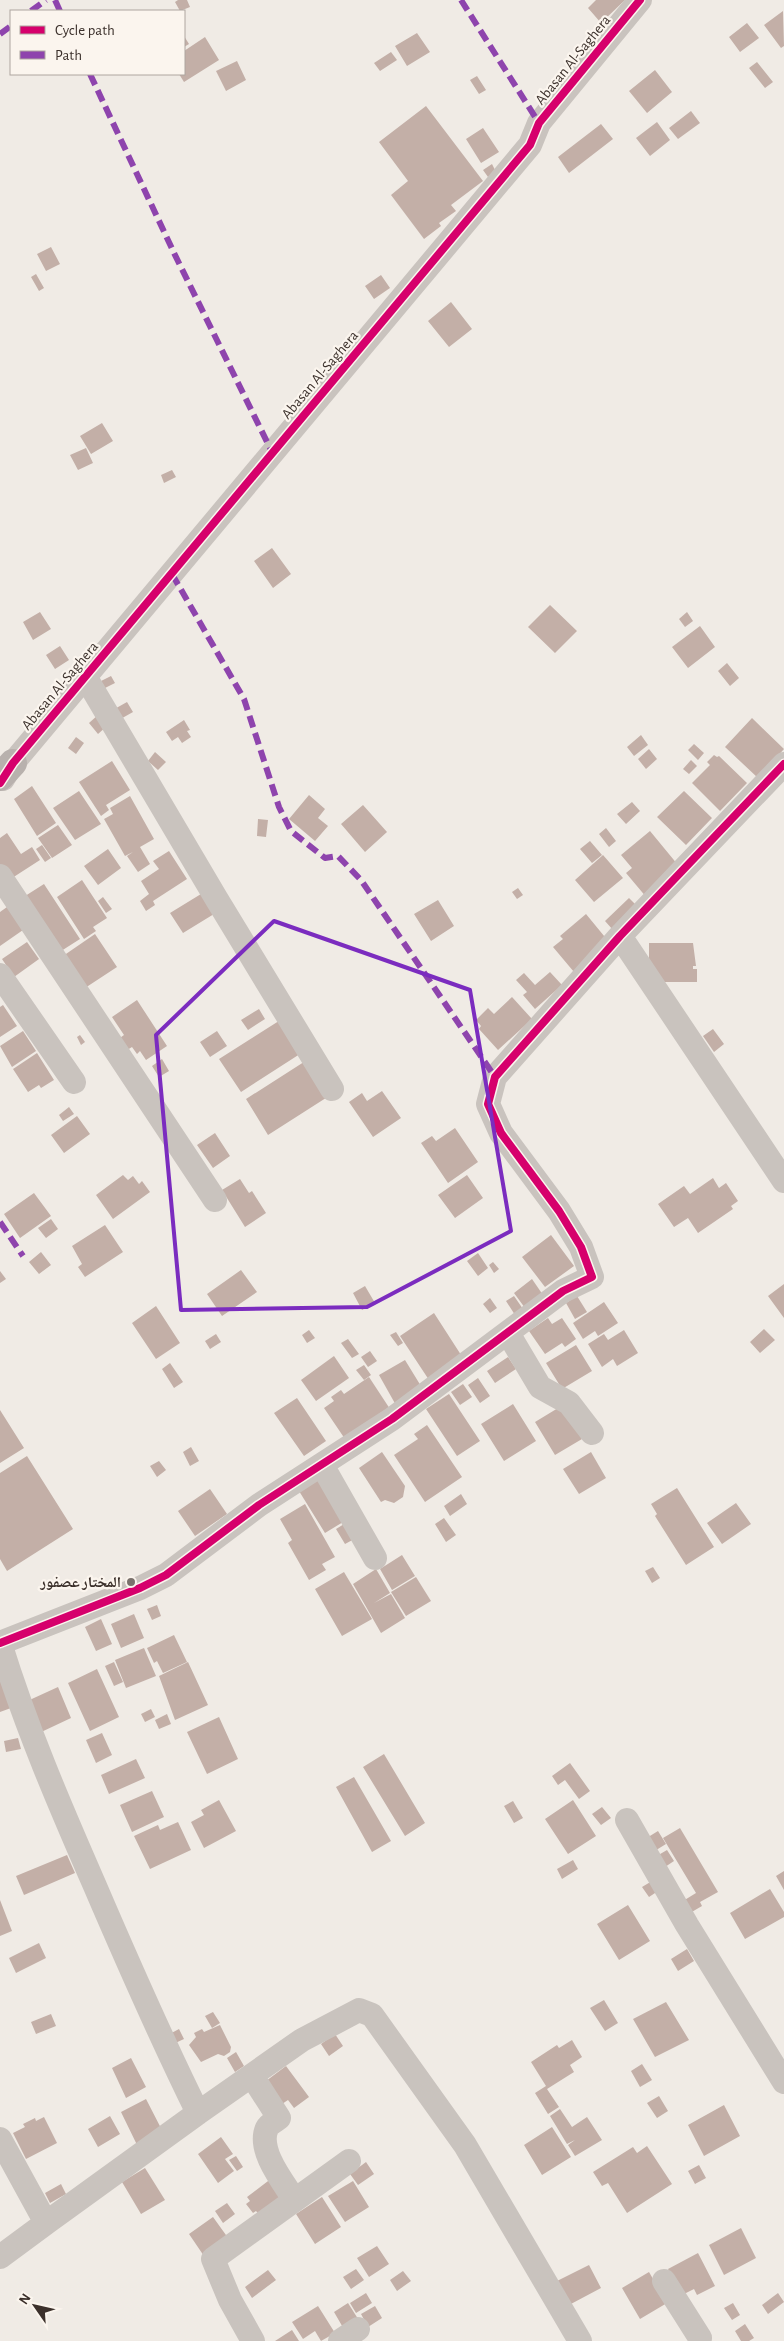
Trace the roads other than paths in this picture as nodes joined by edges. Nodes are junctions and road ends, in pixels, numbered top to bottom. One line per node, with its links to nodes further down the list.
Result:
1 (640, 0): 2 (street, Abasan Al-Saghera)
2 (86, 678): 4 (street, Abasan Al-Saghera); 9 (street)
3 (784, 764): 6 (street)
4 (4, 774)
5 (0, 876): 11 (street)
6 (620, 936): 10 (street); 12 (street)
7 (0, 975): 8 (street)
8 (74, 1082)
9 (332, 1089)
10 (784, 1180)
11 (215, 1200)
12 (508, 1334): 13 (street); 14 (street)
13 (592, 1433)
14 (322, 1465): 15 (street); 16 (street)
15 (375, 1558)
16 (0, 1643): 20 (street)
17 (627, 1820): 19 (street)
18 (252, 2076): 20 (street); 23 (street); 29 (street)
19 (784, 2082)
20 (198, 2113): 24 (street)
21 (0, 2139): 24 (street)
22 (349, 2161): 23 (street)
23 (294, 2199): 28 (street)
24 (46, 2223): 25 (street)
25 (0, 2257)
26 (664, 2281): 27 (street)
27 (698, 2340)
28 (253, 2341)
29 (580, 2341)

